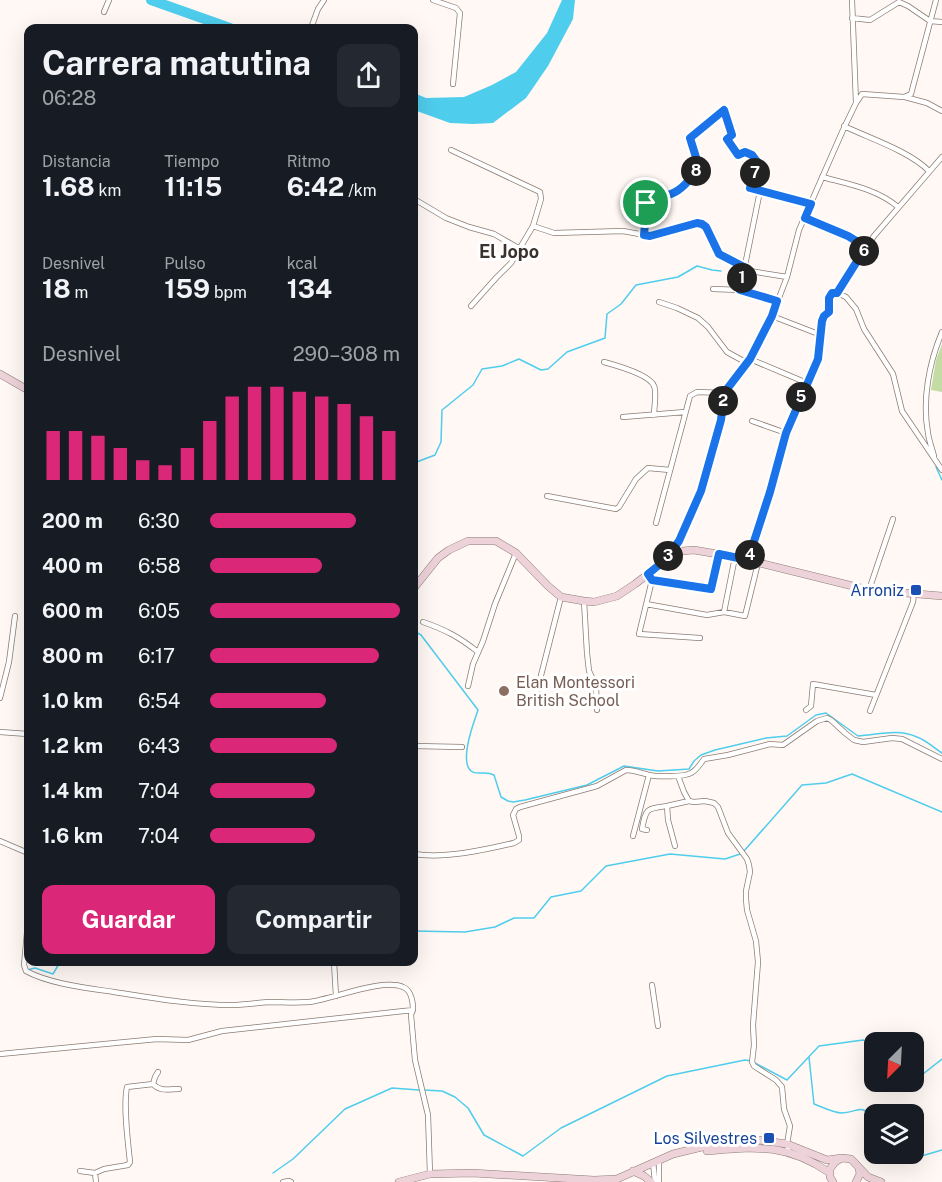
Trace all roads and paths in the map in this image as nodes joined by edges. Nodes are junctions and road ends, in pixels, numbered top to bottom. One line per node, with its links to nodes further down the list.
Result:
1 (109, 0): 6 (street)
2 (324, 0): 10 (street)
3 (433, 0): 11 (street)
4 (852, 0): 7 (street)
5 (936, 0): 8 (street)
6 (104, 12)
7 (852, 18): 8 (street); 13 (street)
8 (930, 21): 9 (street); 12 (street)
9 (942, 22)
10 (312, 24)
11 (453, 84)
12 (904, 97): 13 (street); 14 (street)
13 (856, 104): 15 (street)
14 (942, 111)
15 (844, 126): 18 (street); 19 (street)
16 (451, 150): 25 (street)
17 (942, 157): 18 (street)
18 (929, 171): 23 (street)
19 (822, 177): 22 (street); 23 (street)
20 (760, 191): 22 (street); 26 (street); 29 (street)
21 (418, 201): 28 (street)
22 (811, 204): 24 (street)
23 (898, 207): 27 (street)
24 (805, 218): 27 (street); 30 (street)
25 (533, 226): 26 (street); 28 (street)
26 (644, 235): 29 (street)
27 (866, 247): 33 (street)
28 (520, 249): 36 (street)
29 (744, 268): 30 (street); 32 (street)
30 (787, 277): 34 (street)
31 (714, 289): 32 (street)
32 (740, 290): 34 (street)
33 (837, 293): 39 (street); 51 (street)
34 (777, 301): 37 (street)
35 (659, 302): 40 (street)
36 (471, 306)
37 (772, 316): 39 (street); 40 (street)
38 (942, 332): 51 (street)
39 (821, 334): 43 (street)
40 (748, 361): 43 (street); 45 (street)
41 (604, 362): 47 (street)
42 (0, 374): 44 (main road)
43 (807, 383): 50 (street)
44 (24, 388)
45 (724, 393): 46 (street); 57 (street)
46 (685, 412): 47 (street); 52 (street)
47 (654, 415): 48 (street)
48 (623, 417)
49 (752, 422): 50 (street)
50 (786, 433): 62 (street)
51 (936, 460): 53 (street)
52 (670, 470): 54 (street); 56 (street)
53 (942, 470)
54 (547, 496)
55 (893, 519): 67 (street)
56 (656, 523)
57 (679, 541): 58 (street); 63 (street)
58 (694, 550): 60 (main road); 63 (main road)
59 (516, 553): 66 (main road); 70 (main road); 77 (street)
60 (719, 554): 61 (main road); 65 (street)
61 (735, 557): 62 (main road); 73 (street)
62 (748, 560): 64 (main road)
63 (664, 561): 65 (main road)
64 (758, 563): 67 (main road); 73 (street)
65 (650, 577): 71 (main road); 72 (street)
66 (418, 580)
67 (869, 590): 68 (main road)
68 (914, 593): 69 (main road); 80 (street)
69 (942, 596)
70 (561, 597): 71 (main road); 79 (street)
71 (584, 601): 82 (street)
72 (646, 604): 73 (street); 76 (street)
73 (724, 612)
74 (15, 616): 81 (street)
75 (423, 622): 77 (street)
76 (700, 638)
77 (478, 652): 78 (street)
78 (468, 686)
79 (537, 691)
80 (876, 695): 83 (street); 84 (street)
81 (0, 698)
82 (597, 710)
83 (806, 710)
84 (870, 711)
85 (0, 732): 86 (street)
86 (24, 734)
87 (418, 746): 88 (street)
88 (462, 747)
89 (942, 759): 91 (street)
90 (649, 775): 91 (street); 95 (street); 99 (street)
91 (678, 776): 92 (street)
92 (689, 801): 93 (street); 110 (street)
93 (667, 806): 94 (street); 97 (street)
94 (647, 830)
95 (633, 836)
96 (0, 841): 98 (street)
97 (675, 846)
98 (24, 851)
99 (418, 854)
100 (24, 966): 103 (street)
101 (334, 966): 103 (street)
102 (652, 985): 105 (street)
103 (336, 996): 104 (street)
104 (413, 1010): 106 (street); 119 (street)
105 (658, 1026)
106 (0, 1054)
107 (158, 1072): 108 (street)
108 (153, 1084): 109 (street); 118 (street)
109 (179, 1089)
110 (787, 1143): 111 (street); 112 (main road); 113 (main road)
111 (789, 1152): 112 (main road); 120 (main road)
112 (677, 1153): 114 (main road)
113 (842, 1158): 115 (main road); 120 (main road)
114 (656, 1161): 117 (main road); 125 (street)
115 (858, 1165): 126 (main road); 127 (main road)
116 (80, 1171): 118 (street)
117 (633, 1171): 119 (main road); 125 (main road)
118 (95, 1173): 121 (street)
119 (430, 1174): 124 (main road)
120 (831, 1179)
121 (96, 1182)
122 (283, 1182): 123 (street)
123 (291, 1182)
124 (399, 1182)
125 (655, 1182)
126 (857, 1182)
127 (881, 1182)

